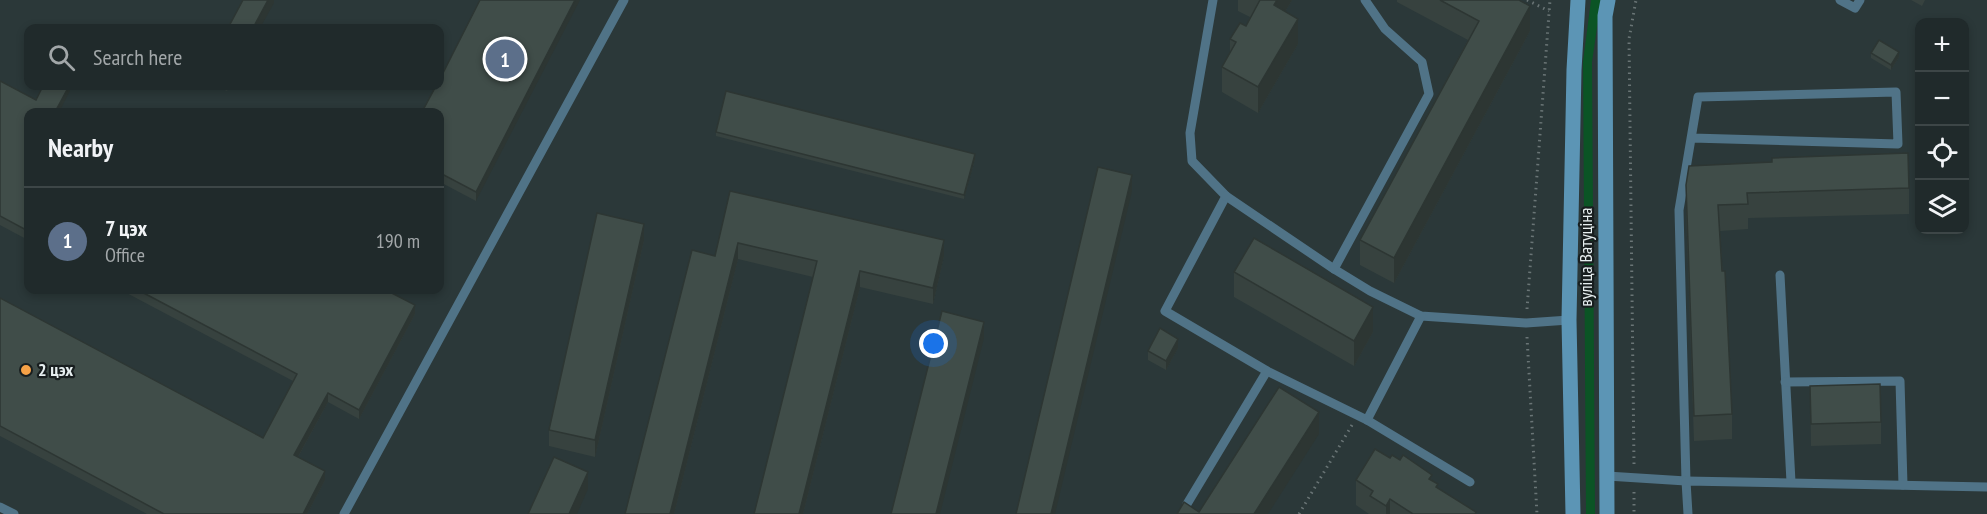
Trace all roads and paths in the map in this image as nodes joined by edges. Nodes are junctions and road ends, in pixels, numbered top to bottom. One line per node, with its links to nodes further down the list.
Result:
1 (624, 0): 33 (lane)
2 (1213, 0): 13 (lane)
3 (1365, 0): 14 (lane)
4 (1527, 0): 11 (path)
5 (1550, 0): 11 (path)
6 (1578, 0): 17 (street, вуліца Ватуціна)
7 (1608, 0): 23 (street, вуліца Ватуціна)
8 (1636, 0): 24 (path)
9 (1840, 0): 10 (lane)
10 (1860, 0)
11 (1549, 11): 18 (path)
12 (1692, 138): 12 (lane); 25 (lane)
13 (1226, 196): 14 (lane); 19 (lane)
14 (1334, 269): 16 (lane)
15 (1780, 275): 20 (lane)
16 (1421, 316): 18 (lane); 22 (lane)
17 (1569, 320): 18 (lane); 36 (street, вуліца Ватуціна)
18 (1526, 323): 35 (path)
19 (1267, 371): 21 (lane); 30 (lane)
20 (1785, 382): 27 (lane); 28 (lane)
21 (1357, 415): 22 (lane); 34 (path)
22 (1367, 420): 26 (lane)
23 (1606, 476): 24 (lane); 37 (street, вуліца Ватуціна)
24 (1634, 478): 25 (lane); 38 (path)
25 (1686, 481): 27 (lane); 39 (lane)
26 (1470, 482)
27 (1791, 482): 28 (lane)
28 (1903, 485): 29 (lane)
29 (1987, 487)
30 (1186, 504)
31 (0, 507): 32 (lane)
32 (14, 514)
33 (344, 514)
34 (1299, 514)
35 (1536, 514)
36 (1573, 514)
37 (1607, 514)
38 (1634, 514)
39 (1688, 514)

